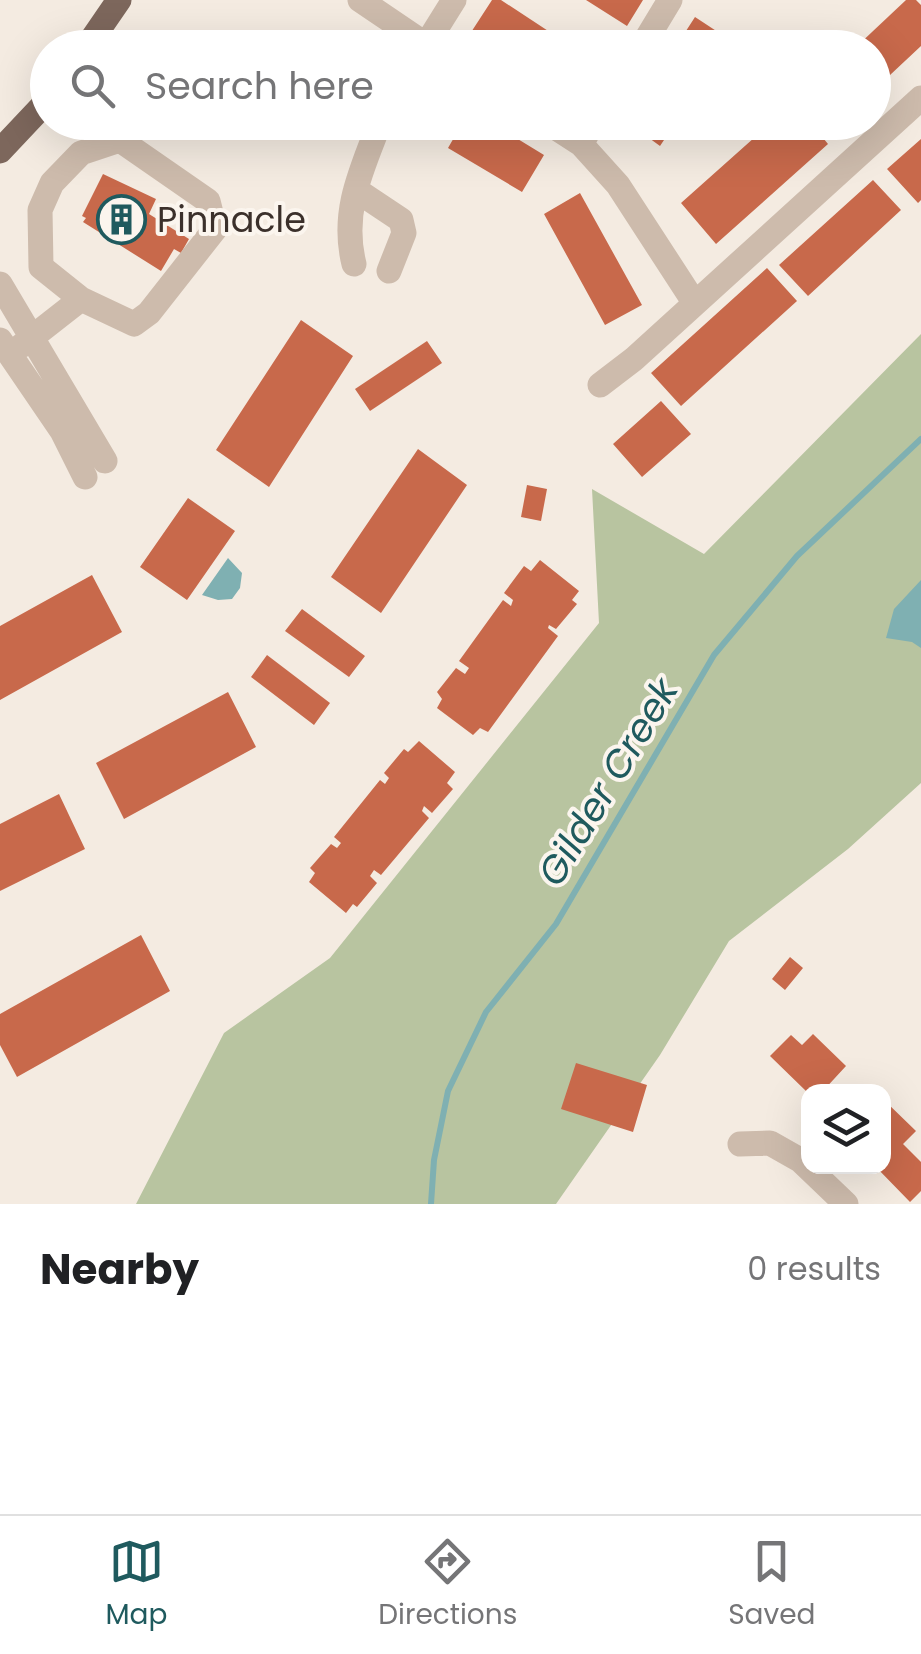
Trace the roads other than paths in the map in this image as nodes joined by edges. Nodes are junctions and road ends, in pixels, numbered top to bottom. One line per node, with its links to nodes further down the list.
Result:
1 (118, 0): 5 (main road)
2 (360, 0): 6 (street)
3 (454, 0): 7 (street)
4 (670, 0): 8 (street)
5 (98, 30)
6 (404, 30)
7 (436, 30)
8 (651, 30)
9 (921, 98): 11 (street)
10 (30, 119): 17 (main road)
11 (891, 125)
12 (106, 140): 22 (street)
13 (135, 140): 22 (street)
14 (374, 140): 18 (street)
15 (591, 140): 23 (street)
16 (874, 140): 23 (street)
17 (0, 151)
18 (356, 190): 19 (street); 20 (street)
19 (354, 264)
20 (388, 271)
21 (0, 284): 24 (street)
22 (80, 299): 24 (street)
23 (694, 302): 26 (street)
24 (32, 339): 25 (street); 25 (street)
25 (3, 351)
26 (600, 385)
27 (740, 1144): 28 (street)
28 (846, 1204)

